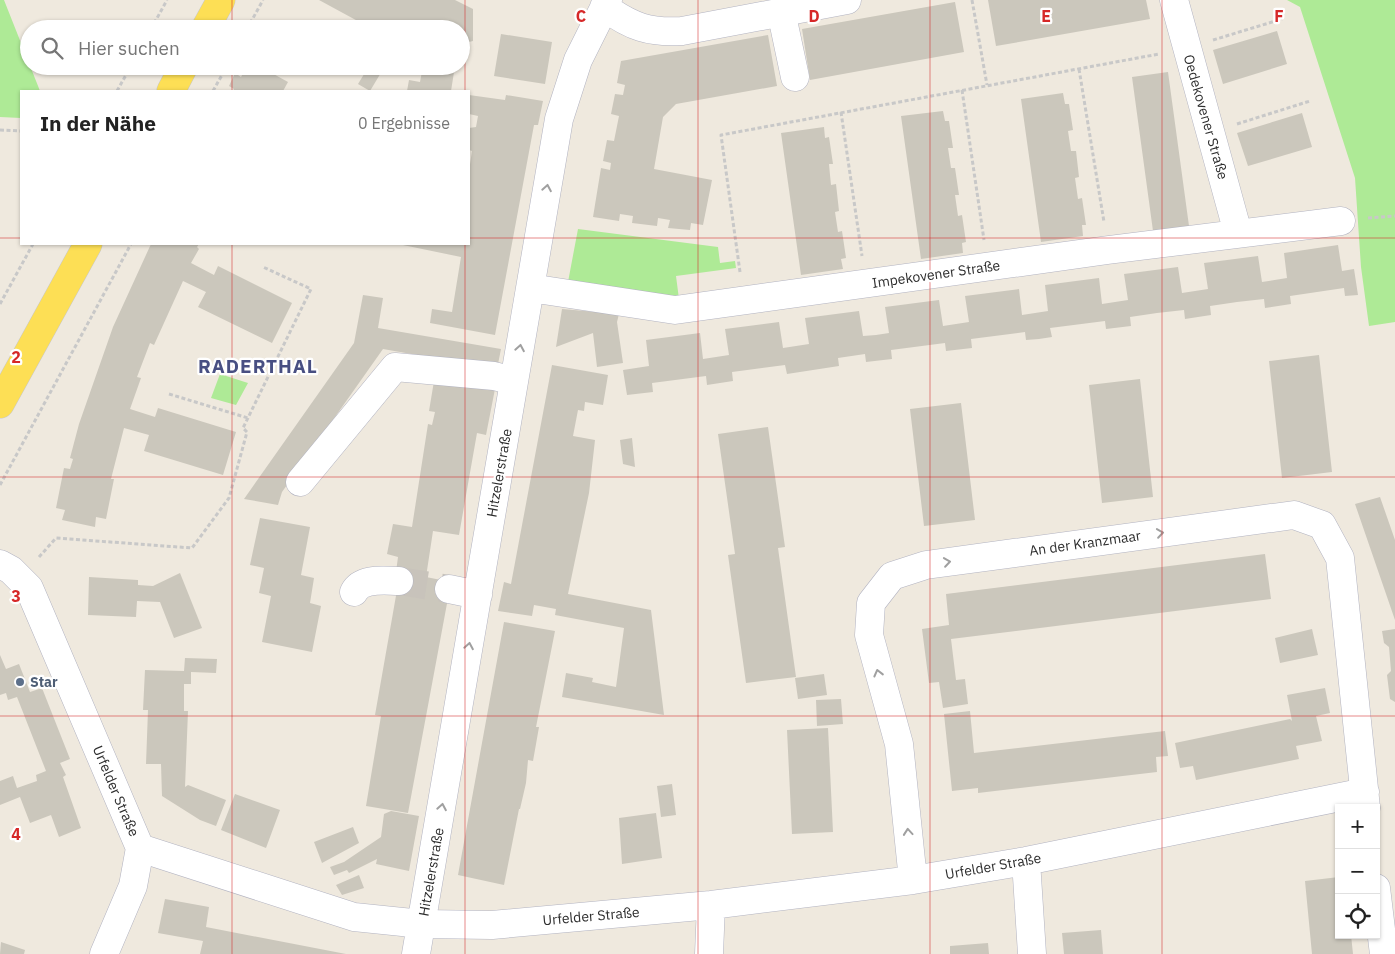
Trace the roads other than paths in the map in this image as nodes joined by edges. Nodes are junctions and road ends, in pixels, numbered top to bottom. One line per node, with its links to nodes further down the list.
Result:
1 (847, 0): 5 (street)
2 (1174, 0): 11 (street, Oedekovener Straße)
3 (219, 1): 6 (main road)
4 (606, 4): 5 (street); 13 (street, Hitzelerstraße, one-way to 4)
5 (781, 11): 8 (street)
6 (210, 20)
7 (179, 75): 9 (main road)
8 (796, 77)
9 (172, 90)
10 (1351, 220): 11 (street, Impekovener Straße)
11 (1238, 233): 13 (street, Impekovener Straße)
12 (87, 245): 15 (main road)
13 (530, 288): 14 (street, Hitzelerstraße, one-way to 13)
14 (514, 381): 16 (street); 21 (street, Hitzelerstraße)
15 (0, 404)
16 (300, 482)
17 (10, 571): 23 (street, Urfelder Straße)
18 (399, 581): 20 (street)
19 (449, 589): 21 (street)
20 (354, 592)
21 (478, 595): 28 (street, Hitzelerstraße, one-way to 21)
22 (1366, 800): 24 (street, Urfelder Straße); 25 (street, An der Kranzmaar, one-way to 22)
23 (140, 848): 28 (street, Urfelder Straße); 29 (street)
24 (1026, 861): 25 (street, Urfelder Straße); 32 (street)
25 (913, 880): 27 (street, Urfelder Straße)
26 (1377, 894): 33 (street)
27 (711, 905): 28 (street, Urfelder Straße); 31 (street)
28 (422, 924): 30 (street, Hitzelerstraße)
29 (104, 954)
30 (416, 954)
31 (709, 954)
32 (1032, 954)
33 (1384, 954)

